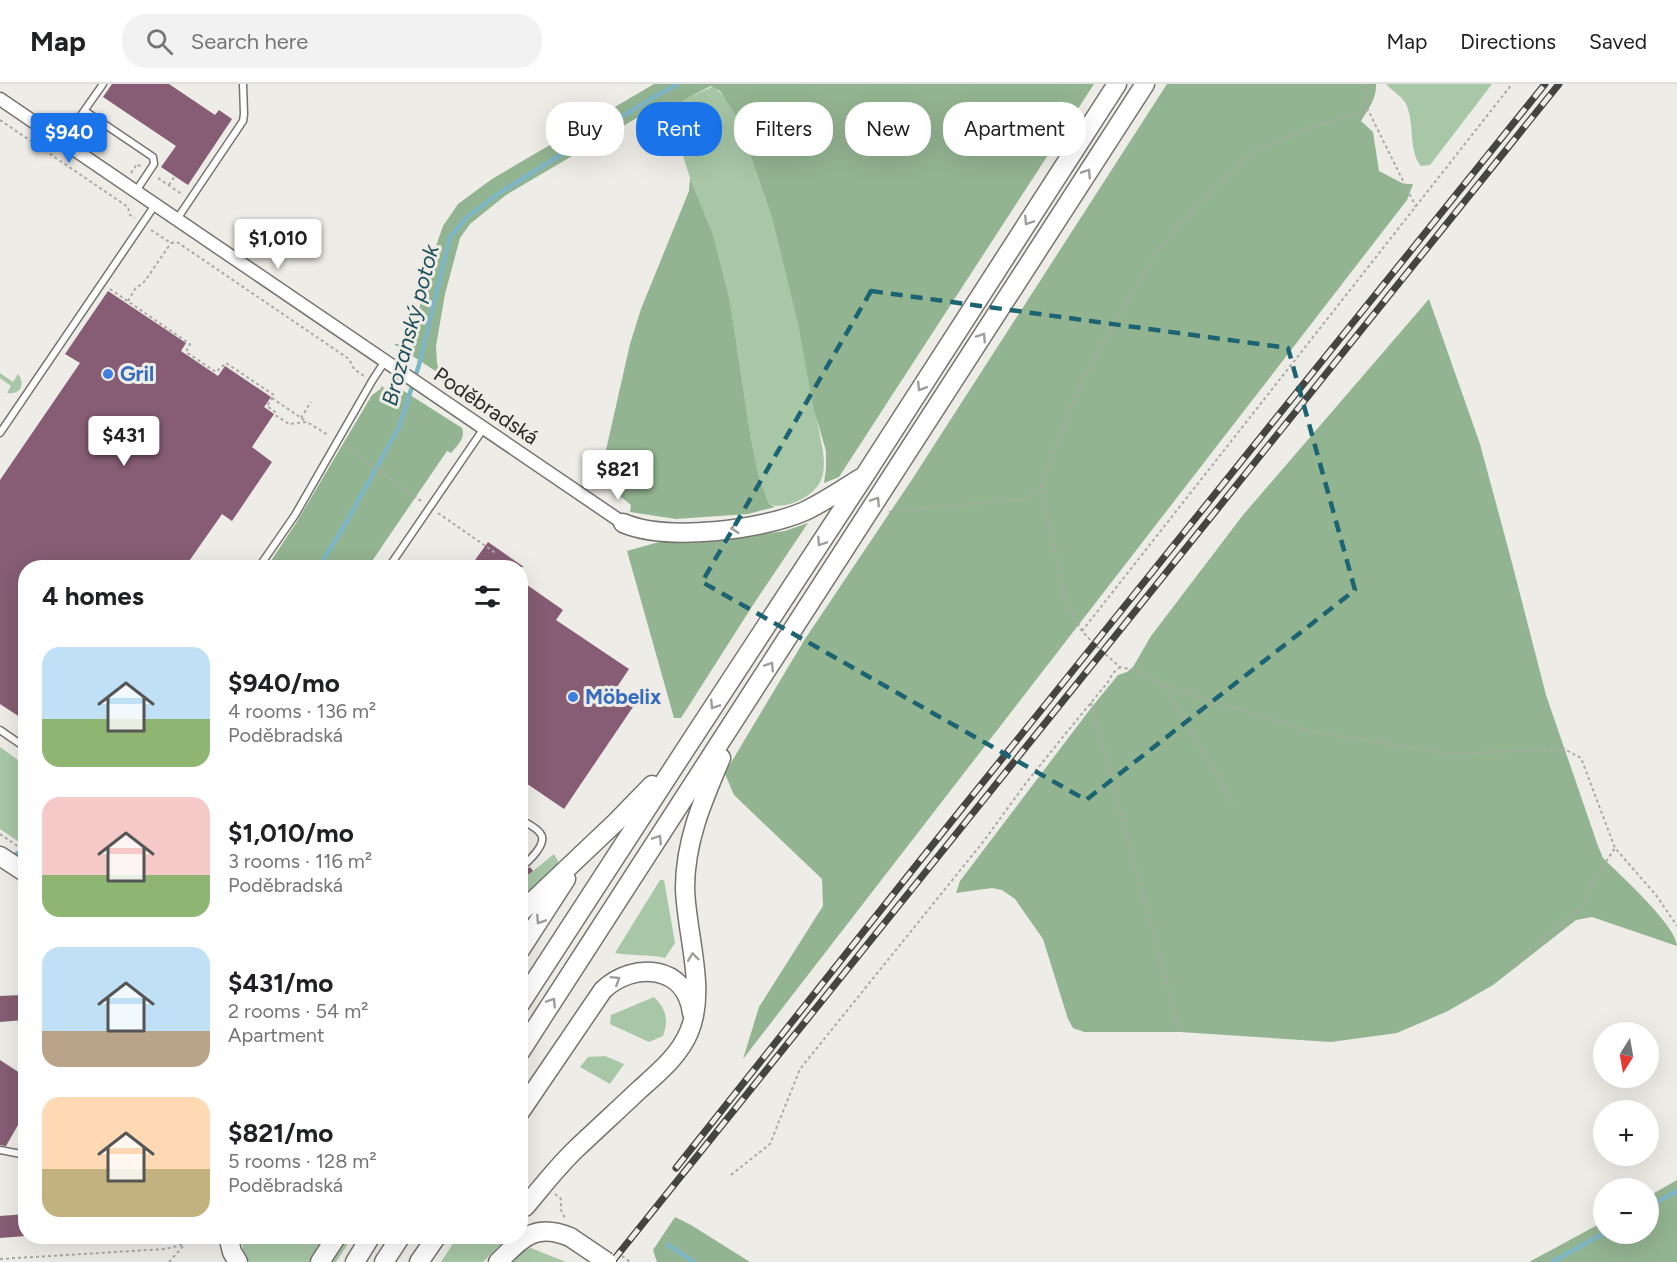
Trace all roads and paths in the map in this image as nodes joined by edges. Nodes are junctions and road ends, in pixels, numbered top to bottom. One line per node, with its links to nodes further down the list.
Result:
1 (103, 84): 9 (lane)
2 (243, 84): 17 (lane)
3 (1117, 84): 32 (main road, one-way to 32)
4 (1145, 84): 35 (main road, one-way to 4)
5 (1365, 84): 8 (path)
6 (1512, 84): 16 (path)
7 (0, 99): 14 (street, Poděbradská)
8 (1368, 110): 16 (path); 33 (path)
9 (85, 111): 11 (lane); 14 (lane)
10 (0, 120): 18 (path)
11 (77, 121)
12 (175, 176): 13 (path)
13 (169, 185)
14 (135, 192): 15 (street, Poděbradská)
15 (155, 205): 17 (street, Poděbradská); 18 (lane)
16 (1416, 207): 40 (path)
17 (177, 220): 22 (street, Poděbradská)
18 (142, 224): 19 (path); 30 (lane)
19 (171, 243): 21 (path); 23 (path)
20 (106, 287): 21 (path)
21 (127, 302): 25 (path)
22 (385, 361): 23 (lane); 29 (street, Poděbradská)
23 (372, 381): 24 (path); 31 (lane)
24 (402, 388)
25 (272, 398): 27 (path); 28 (path)
26 (311, 402): 27 (path)
27 (301, 418): 28 (path)
28 (307, 422): 31 (path)
29 (483, 428): 34 (lane); 36 (street, Poděbradská)
30 (0, 433)
31 (337, 440): 34 (path); 38 (lane)
32 (865, 475): 36 (main road, one-way to 36); 47 (main road, one-way to 47)
33 (1041, 485): 35 (path); 40 (path)
34 (429, 507): 37 (path); 39 (lane)
35 (868, 514): 44 (main road, one-way to 35)
36 (623, 523)
37 (497, 554)
38 (264, 560)
39 (393, 560)
40 (1082, 631): 41 (path)
41 (1120, 667): 42 (path); 43 (path)
42 (1165, 686): 48 (path); 52 (path)
43 (1091, 704): 62 (path); 68 (path)
44 (739, 715): 63 (main road, one-way to 44); 64 (main road, one-way to 44)
45 (0, 730): 46 (lane)
46 (18, 742)
47 (685, 750): 53 (main road); 61 (main road)
48 (1234, 805)
49 (528, 824): 55 (lane)
50 (0, 834): 51 (path)
51 (18, 847)
52 (1614, 848): 58 (path); 60 (path)
53 (582, 855): 57 (main road); 59 (main road, one-way to 59)
54 (0, 856): 56 (main road)
55 (528, 860)
56 (18, 869)
57 (528, 906)
58 (1677, 926)
59 (528, 938)
60 (1512, 967)
61 (528, 992)
62 (1180, 1032)
63 (688, 1035): 65 (main road, one-way to 63); 69 (main road)
64 (528, 1040)
65 (528, 1100)
66 (0, 1150): 67 (lane)
67 (18, 1153)
68 (731, 1175)
69 (528, 1201)
70 (528, 1209): 72 (main road)
71 (528, 1236): 72 (main road)
72 (570, 1237): 90 (main road, bridge)
73 (184, 1244): 81 (path); 82 (path)
74 (222, 1244): 83 (main road)
75 (230, 1244): 84 (main road)
76 (332, 1244): 85 (main road)
77 (366, 1244): 86 (main road)
78 (396, 1244): 87 (main road)
79 (431, 1244): 88 (main road)
80 (518, 1244): 89 (main road)
81 (0, 1259)
82 (169, 1262)
83 (224, 1262)
84 (238, 1262)
85 (320, 1262)
86 (355, 1262)
87 (384, 1262)
88 (419, 1262)
89 (498, 1262)
90 (608, 1262)

